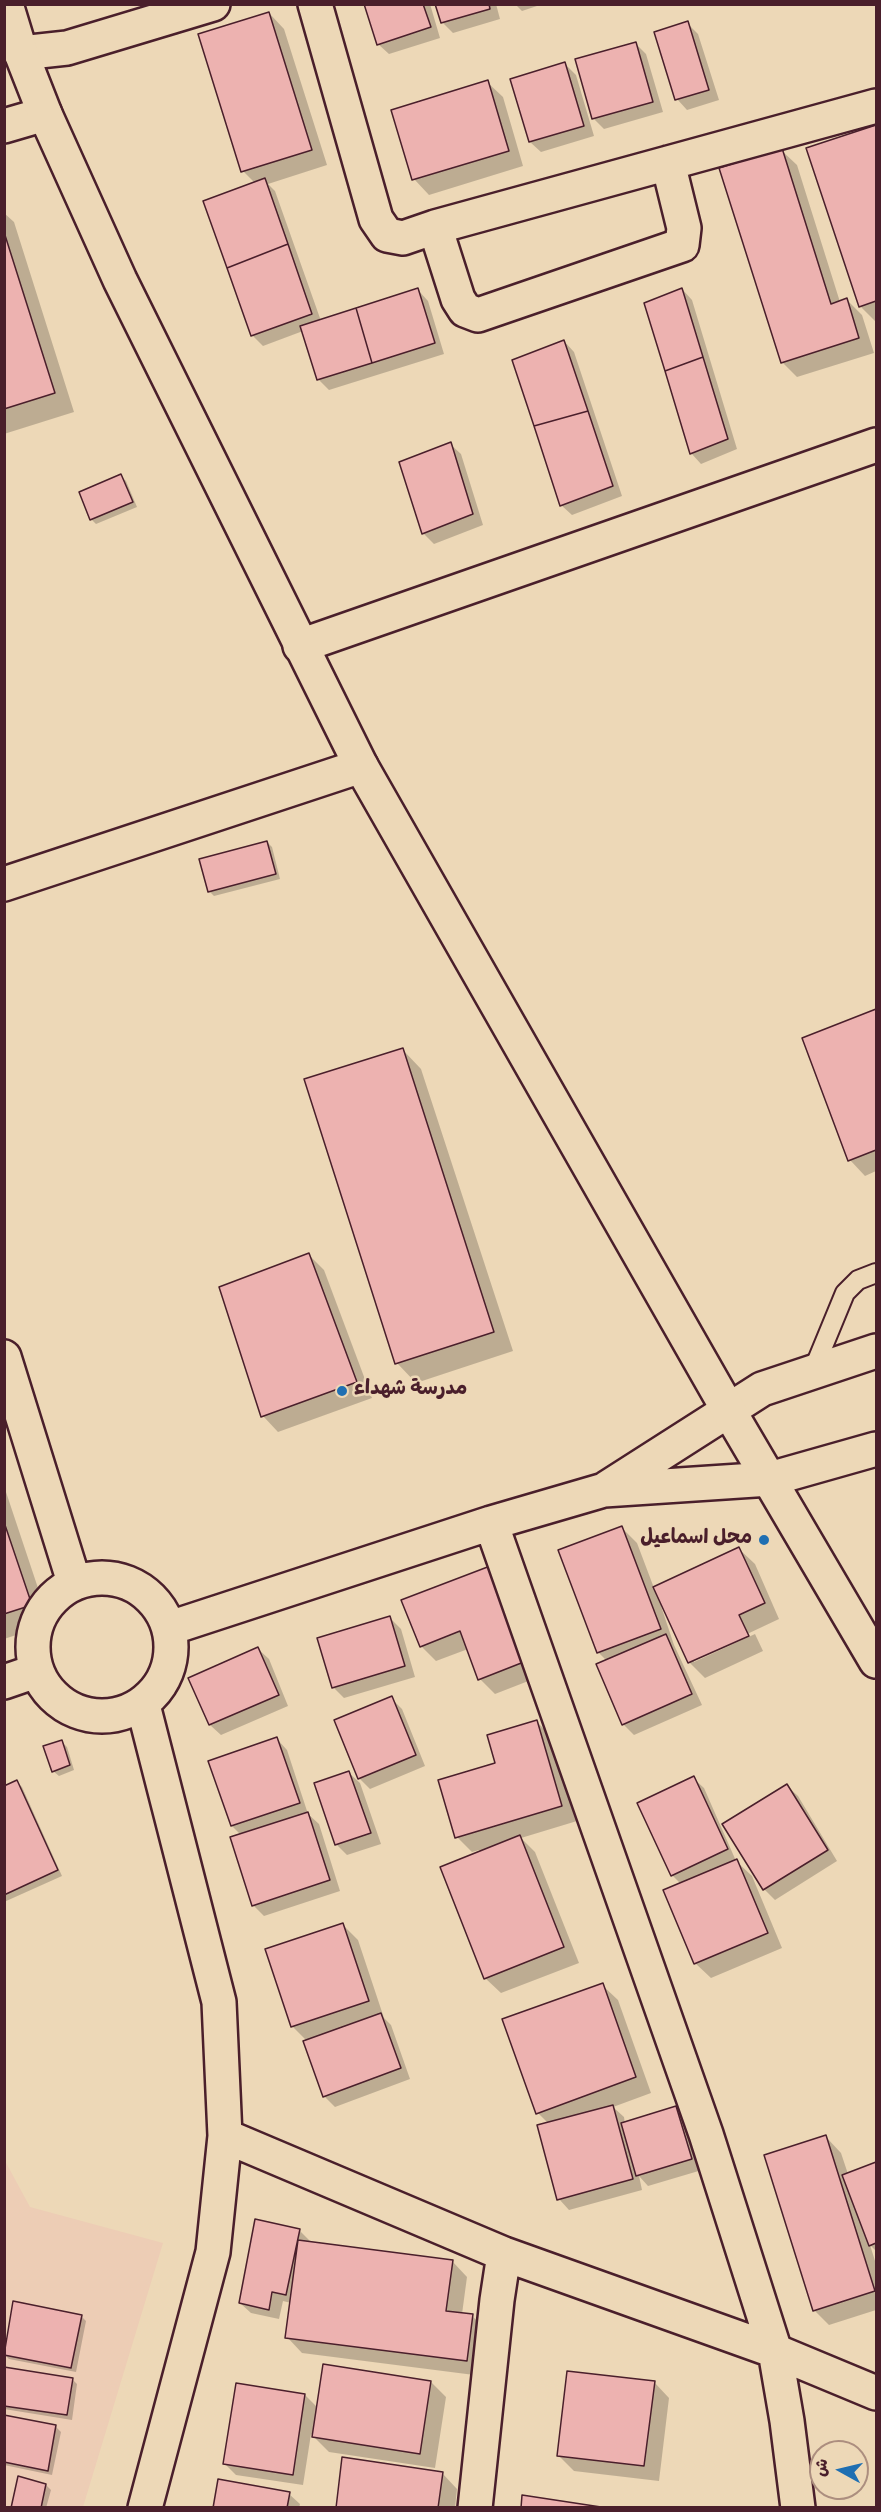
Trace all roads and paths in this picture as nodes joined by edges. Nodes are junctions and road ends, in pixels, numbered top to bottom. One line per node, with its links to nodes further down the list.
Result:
1 (6, 4): 4 (street)
2 (213, 4): 4 (street)
3 (315, 4): 9 (street)
4 (21, 53): 6 (street)
5 (876, 106): 8 (street)
6 (45, 114): 7 (street); 11 (street)
7 (4, 126)
8 (669, 163): 9 (street); 9 (street)
9 (435, 227)
10 (876, 445): 11 (street)
11 (300, 646): 12 (street)
12 (361, 766): 13 (street); 18 (street)
13 (4, 884)
14 (876, 1273): 17 (lane)
15 (876, 1351): 17 (street)
16 (4, 1357): 23 (street)
17 (812, 1373): 18 (street)
18 (729, 1411): 20 (street); 21 (street)
19 (876, 1449): 20 (street)
20 (770, 1479): 21 (street); 25 (street)
21 (604, 1490): 22 (street)
22 (491, 1523): 24 (street); 31 (street)
23 (74, 1582): 24 (street); 26 (street)
24 (170, 1628): 28 (street)
25 (876, 1661)
26 (36, 1671): 27 (street); 28 (street)
27 (4, 1682)
28 (143, 1705): 29 (street)
29 (225, 2136): 30 (street); 33 (street)
30 (504, 2254): 31 (street); 34 (street)
31 (775, 2351): 32 (street); 35 (street)
32 (876, 2393)
33 (145, 2508)
34 (475, 2508)
35 (798, 2508)

